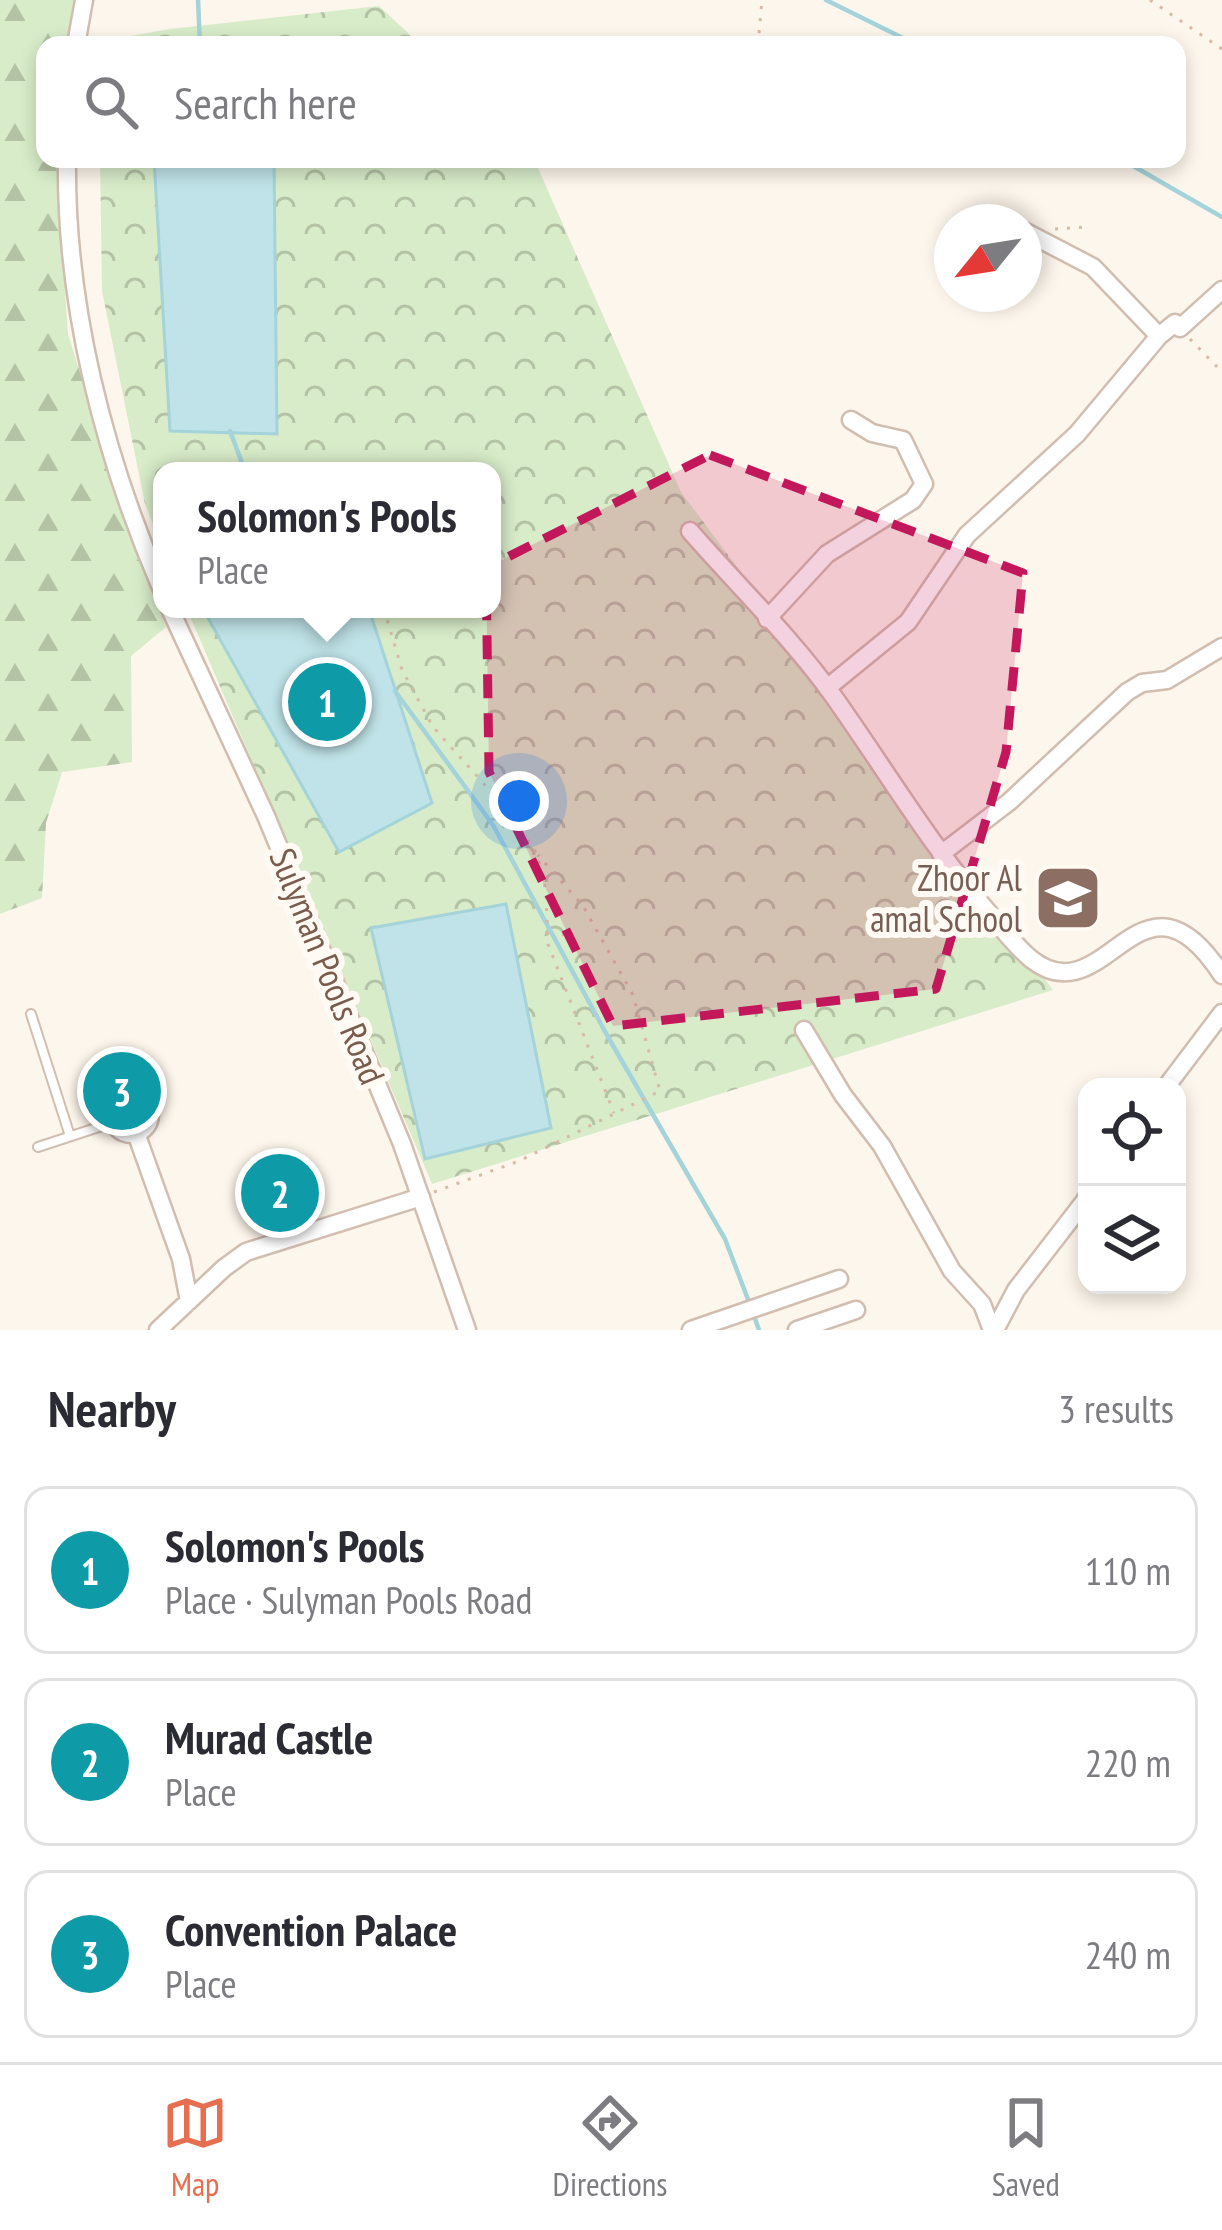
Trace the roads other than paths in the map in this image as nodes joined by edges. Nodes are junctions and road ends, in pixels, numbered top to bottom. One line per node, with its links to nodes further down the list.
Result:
1 (84, 0): 2 (street)
2 (78, 36)
3 (67, 168): 9 (street)
4 (1042, 240): 6 (street)
5 (1222, 290): 6 (street)
6 (1159, 336): 13 (street)
7 (850, 421): 11 (street)
8 (690, 531): 11 (street)
9 (153, 565)
10 (174, 618): 25 (street, Sulyman Pools Road)
11 (767, 619): 13 (street)
12 (1222, 647): 14 (street)
13 (827, 688): 14 (street)
14 (941, 854): 15 (street)
15 (1222, 975)
16 (31, 1014): 23 (lane)
17 (1216, 1019): 19 (street); 20 (street)
18 (804, 1030): 34 (street)
19 (1222, 1043)
20 (1173, 1078)
21 (114, 1122): 22 (street); 22 (street); 23 (lane)
22 (136, 1133): 27 (street)
23 (70, 1136): 24 (lane)
24 (38, 1147)
25 (421, 1197): 27 (street); 31 (street, Sulyman Pools Road)
26 (1078, 1210): 34 (street)
27 (189, 1301): 30 (street)
28 (856, 1310): 29 (street)
29 (834, 1317): 32 (street); 33 (street)
30 (158, 1330)
31 (467, 1330)
32 (691, 1330)
33 (797, 1330)
34 (993, 1330)

